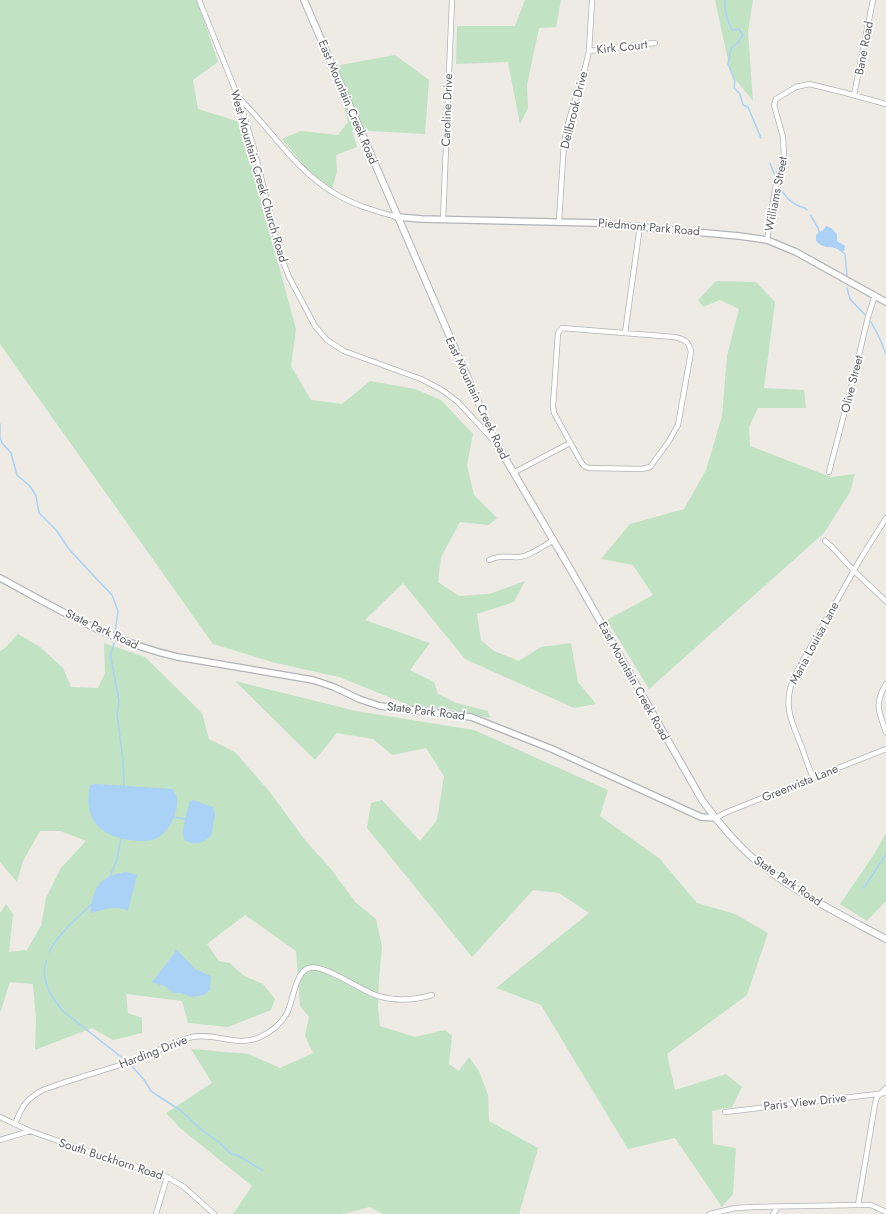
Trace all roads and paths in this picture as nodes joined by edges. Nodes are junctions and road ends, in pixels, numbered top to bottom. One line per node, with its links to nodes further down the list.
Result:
1 (199, 0): 10 (street, West Mountain Creek Church Road)
2 (304, 0): 12 (main road, East Mountain Creek Road)
3 (452, 0): 13 (street, Caroline Drive)
4 (592, 0): 8 (street, Dellbrook Drive)
5 (868, 0): 6 (street)
6 (873, 1): 9 (street, Bane Road)
7 (655, 43): 8 (street, Kirk Court)
8 (589, 51): 14 (street, Dellbrook Drive)
9 (854, 95): 11 (street, Williams Street); 16 (street, Williams Street)
10 (238, 97): 12 (street); 20 (street, West Mountain Creek Church Road)
11 (886, 104)
12 (397, 216): 13 (street, Piedmont Park Road); 20 (main road, East Mountain Creek Road)
13 (443, 220): 14 (street, Piedmont Park Road)
14 (559, 221): 15 (street, Piedmont Park Road)
15 (640, 226): 16 (street, Piedmont Park Road); 19 (street)
16 (767, 240): 17 (street, Piedmont Park Road)
17 (875, 295): 18 (street, Piedmont Park Road); 22 (street, Olive Street)
18 (886, 302)
19 (625, 333): 21 (street); 21 (street)
20 (494, 441): 23 (main road, East Mountain Creek Road)
21 (570, 444): 23 (street)
22 (829, 472)
23 (513, 473): 25 (main road, East Mountain Creek Road)
24 (886, 518): 28 (street, Maria Louisa Lane)
25 (554, 540): 27 (street); 35 (main road, East Mountain Creek Road)
26 (825, 541): 28 (street)
27 (489, 560)
28 (854, 571): 30 (street); 34 (street, Maria Louisa Lane)
29 (0, 578): 35 (street, State Park Road)
30 (886, 601)
31 (886, 684): 32 (street)
32 (886, 732)
33 (886, 749): 34 (street, Greenvista Lane)
34 (813, 777): 35 (street, Greenvista Lane)
35 (715, 818): 36 (main road, State Park Road)
36 (886, 939)
37 (432, 996): 43 (street, Harding Drive)
38 (886, 1088): 40 (street)
39 (886, 1093): 40 (street, Paris View Drive)
40 (880, 1094): 41 (street, Paris View Drive); 47 (street)
41 (725, 1112)
42 (0, 1117): 43 (street, South Buckhorn Road)
43 (15, 1124): 44 (street, South Buckhorn Road)
44 (30, 1131): 45 (street); 46 (street, South Buckhorn Road)
45 (0, 1140)
46 (167, 1177): 50 (street); 51 (street, South Buckhorn Road)
47 (858, 1205): 48 (street); 49 (street)
48 (778, 1207): 52 (street); 53 (street)
49 (886, 1212)
50 (156, 1214)
51 (214, 1214)
52 (710, 1214)
53 (773, 1214)

